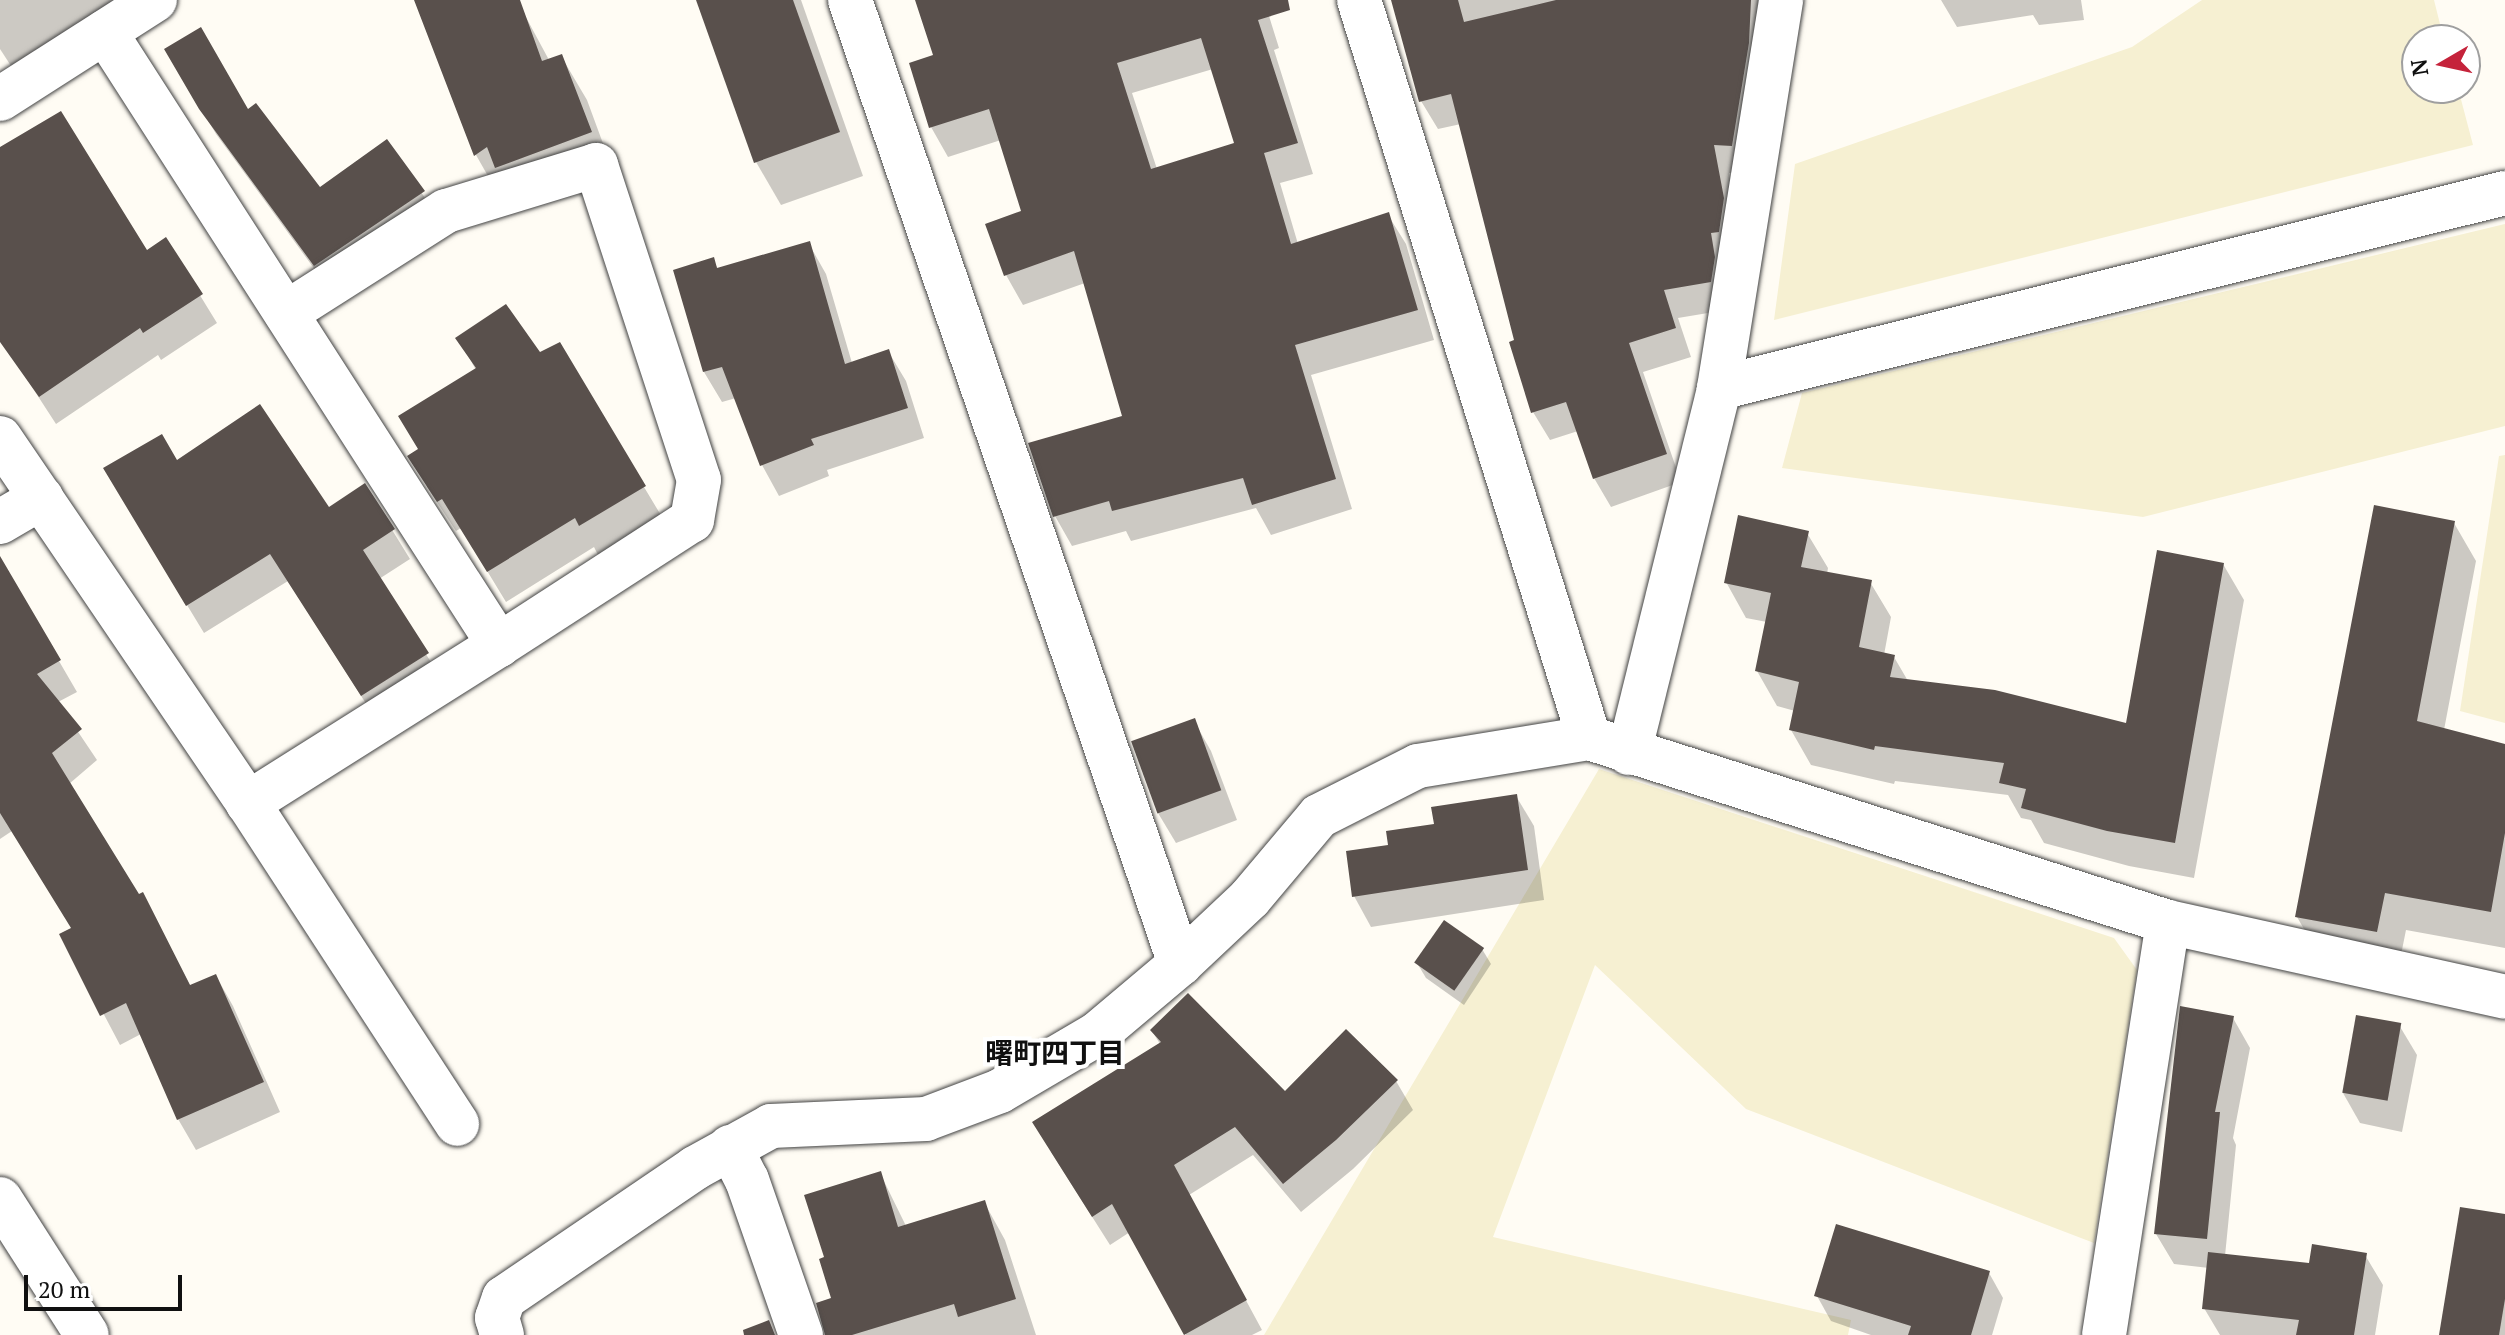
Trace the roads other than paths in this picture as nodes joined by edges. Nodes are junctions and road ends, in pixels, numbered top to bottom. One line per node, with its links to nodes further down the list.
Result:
1 (155, 0): 5 (street)
2 (850, 0): 17 (street)
3 (1359, 0): 14 (street)
4 (1781, 0): 9 (street)
5 (105, 32): 6 (street); 8 (street)
6 (0, 99)
7 (2505, 193): 9 (street)
8 (286, 313): 13 (street); 13 (street)
9 (1719, 388): 14 (street)
10 (0, 438): 11 (street)
11 (41, 498): 12 (street); 15 (street)
12 (0, 522)
13 (499, 645): 15 (street)
14 (1609, 745): 16 (street); 17 (street)
15 (248, 803): 19 (street)
16 (2168, 922): 18 (street); 25 (street)
17 (1180, 964): 20 (street)
18 (2505, 997)
19 (457, 1124)
20 (730, 1147): 23 (street); 24 (street)
21 (0, 1199): 22 (street)
22 (87, 1335)
23 (502, 1335)
24 (801, 1335)
25 (2104, 1335)

